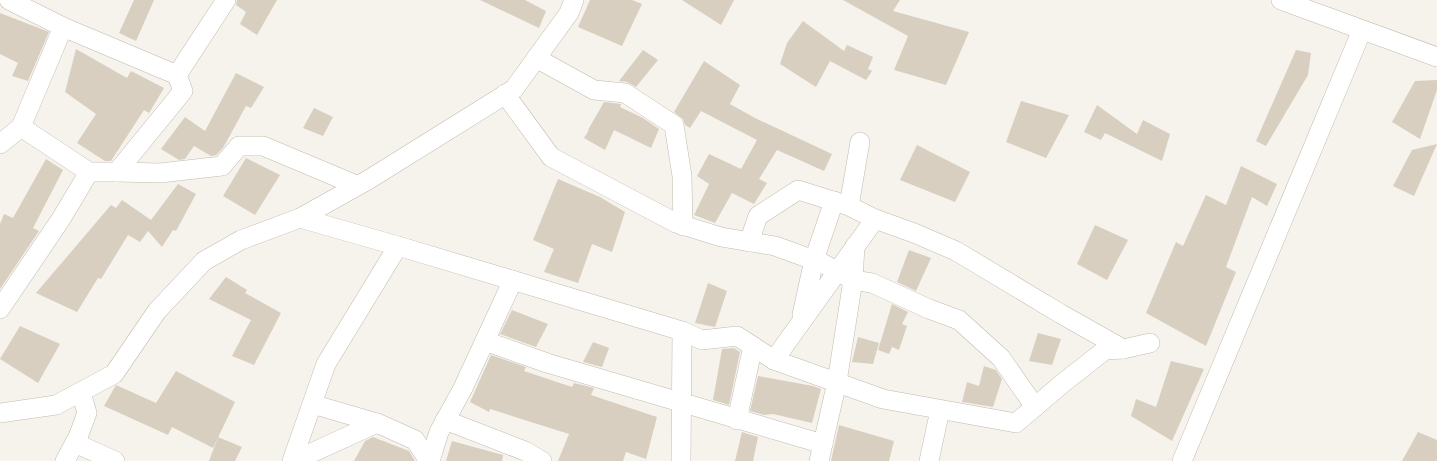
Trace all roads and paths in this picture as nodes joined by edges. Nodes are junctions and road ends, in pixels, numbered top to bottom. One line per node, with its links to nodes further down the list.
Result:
1 (9, 0): 5 (street)
2 (226, 0): 9 (street)
3 (574, 0): 8 (street)
4 (1281, 0): 6 (street)
5 (63, 27): 9 (street); 11 (street)
6 (1362, 30): 7 (street); 53 (street)
7 (1437, 57)
8 (536, 58): 10 (street); 20 (street)
9 (177, 75): 15 (street)
10 (505, 94): 16 (street); 20 (street)
11 (20, 127): 13 (street); 14 (street)
12 (860, 142): 17 (street)
13 (0, 144)
14 (89, 172): 15 (street); 26 (street)
15 (117, 172): 16 (street)
16 (356, 185): 18 (street)
17 (841, 204): 19 (street); 21 (street); 23 (street)
18 (300, 218): 22 (street); 35 (street)
19 (875, 219): 24 (street); 32 (street)
20 (683, 226): 21 (street)
21 (749, 242): 23 (street)
22 (398, 246): 25 (street); 37 (street)
23 (814, 260): 24 (street); 27 (street)
24 (845, 275): 27 (street); 34 (street); 38 (street)
25 (513, 280): 28 (street); 29 (street)
26 (0, 309)
27 (800, 323): 33 (street)
28 (682, 331): 31 (street); 36 (street)
29 (485, 341): 36 (street); 41 (street)
30 (1150, 343): 32 (street)
31 (753, 346): 33 (street); 42 (street)
32 (1123, 349): 38 (street)
33 (774, 360): 34 (street)
34 (837, 382): 39 (street); 45 (street)
35 (81, 392): 40 (street); 44 (street)
36 (681, 403): 42 (street); 51 (street)
37 (312, 404): 43 (street); 48 (street)
38 (1035, 406): 39 (street)
39 (940, 410): 52 (street)
40 (0, 414)
41 (446, 420): 49 (street); 50 (street)
42 (738, 420): 45 (street)
43 (377, 423): 48 (street); 49 (street)
44 (75, 442): 46 (street); 47 (street)
45 (821, 453)
46 (65, 461)
47 (115, 461)
48 (293, 461)
49 (430, 461)
50 (542, 461)
51 (680, 461)
52 (929, 461)
53 (1182, 461)

